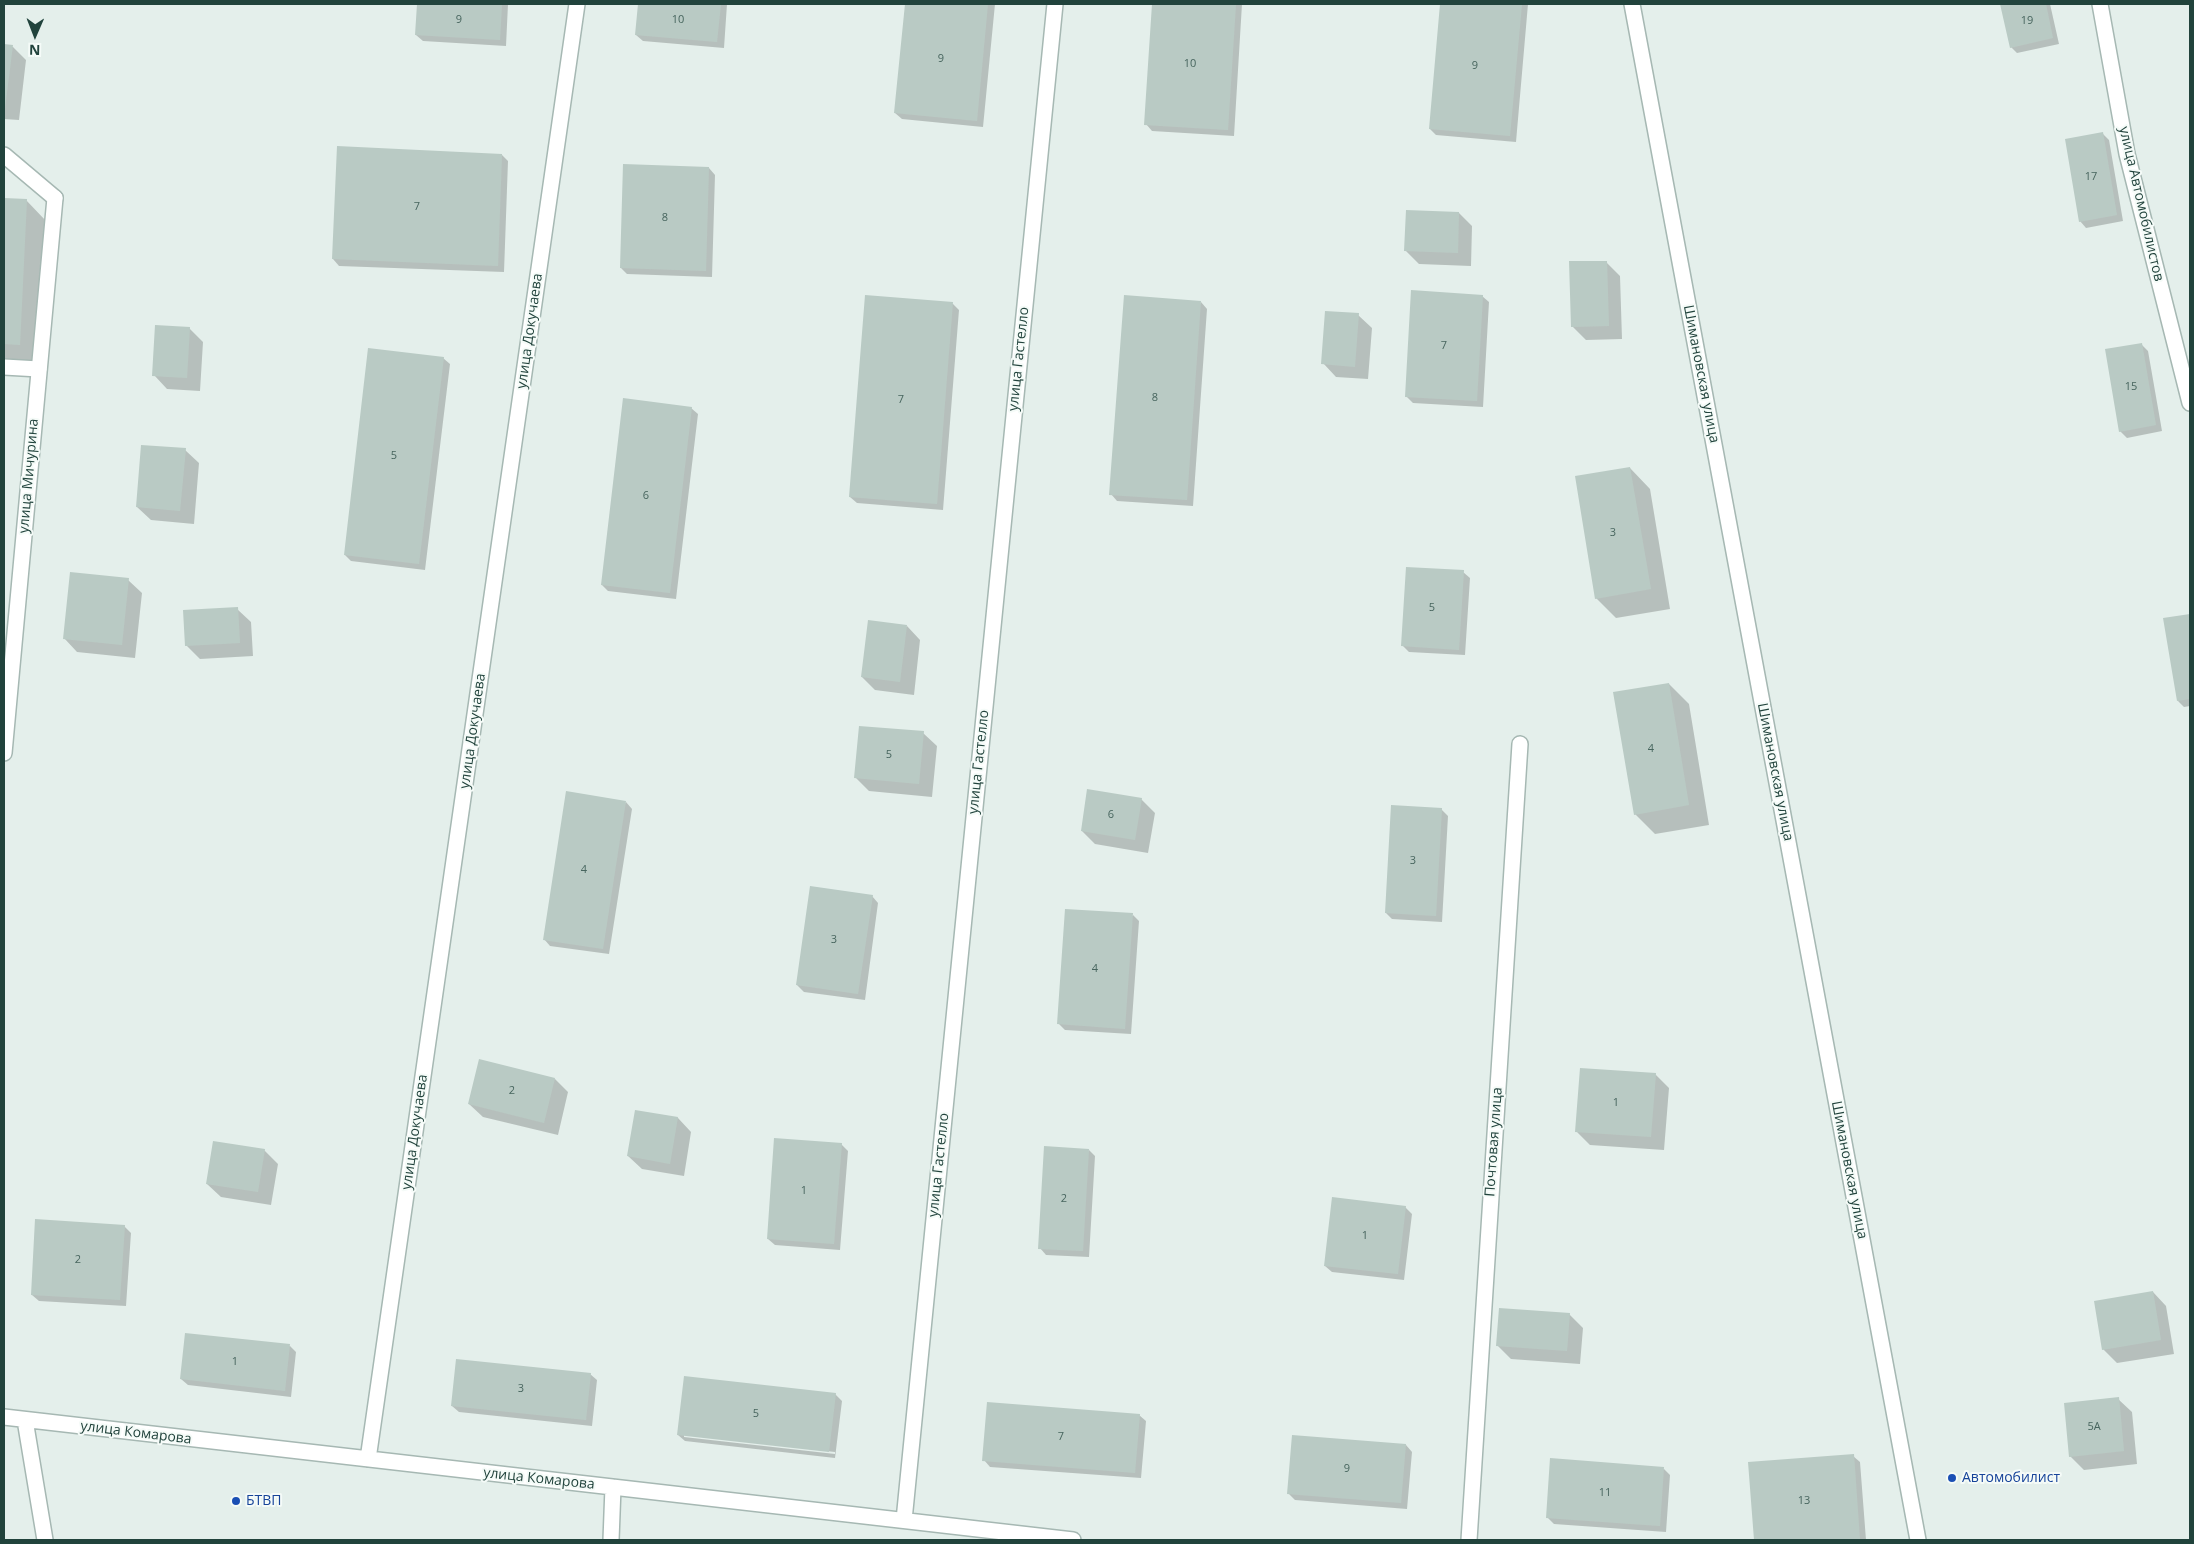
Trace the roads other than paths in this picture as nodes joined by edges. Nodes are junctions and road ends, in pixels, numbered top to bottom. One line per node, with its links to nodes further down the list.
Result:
1 (577, 4): 13 (street, улица Докучаева)
2 (1055, 4): 15 (street, улица Гастелло)
3 (1632, 4): 20 (street, Шимановская улица)
4 (2100, 4): 8 (street, улица Автомобилистов)
5 (4, 155): 7 (street, улица Мичурина)
6 (4, 367): 7 (street)
7 (39, 369): 10 (street, улица Мичурина)
8 (2190, 403)
9 (1520, 744): 19 (street, Почтовая улица)
10 (4, 753)
11 (4, 1417): 12 (street, улица Комарова)
12 (24, 1420): 13 (street, улица Комарова); 16 (street)
13 (368, 1459): 14 (street, улица Комарова)
14 (613, 1487): 15 (street, улица Комарова); 17 (street)
15 (904, 1520): 18 (street, улица Комарова)
16 (45, 1540)
17 (611, 1540)
18 (1073, 1540)
19 (1469, 1540)
20 (1918, 1540)

